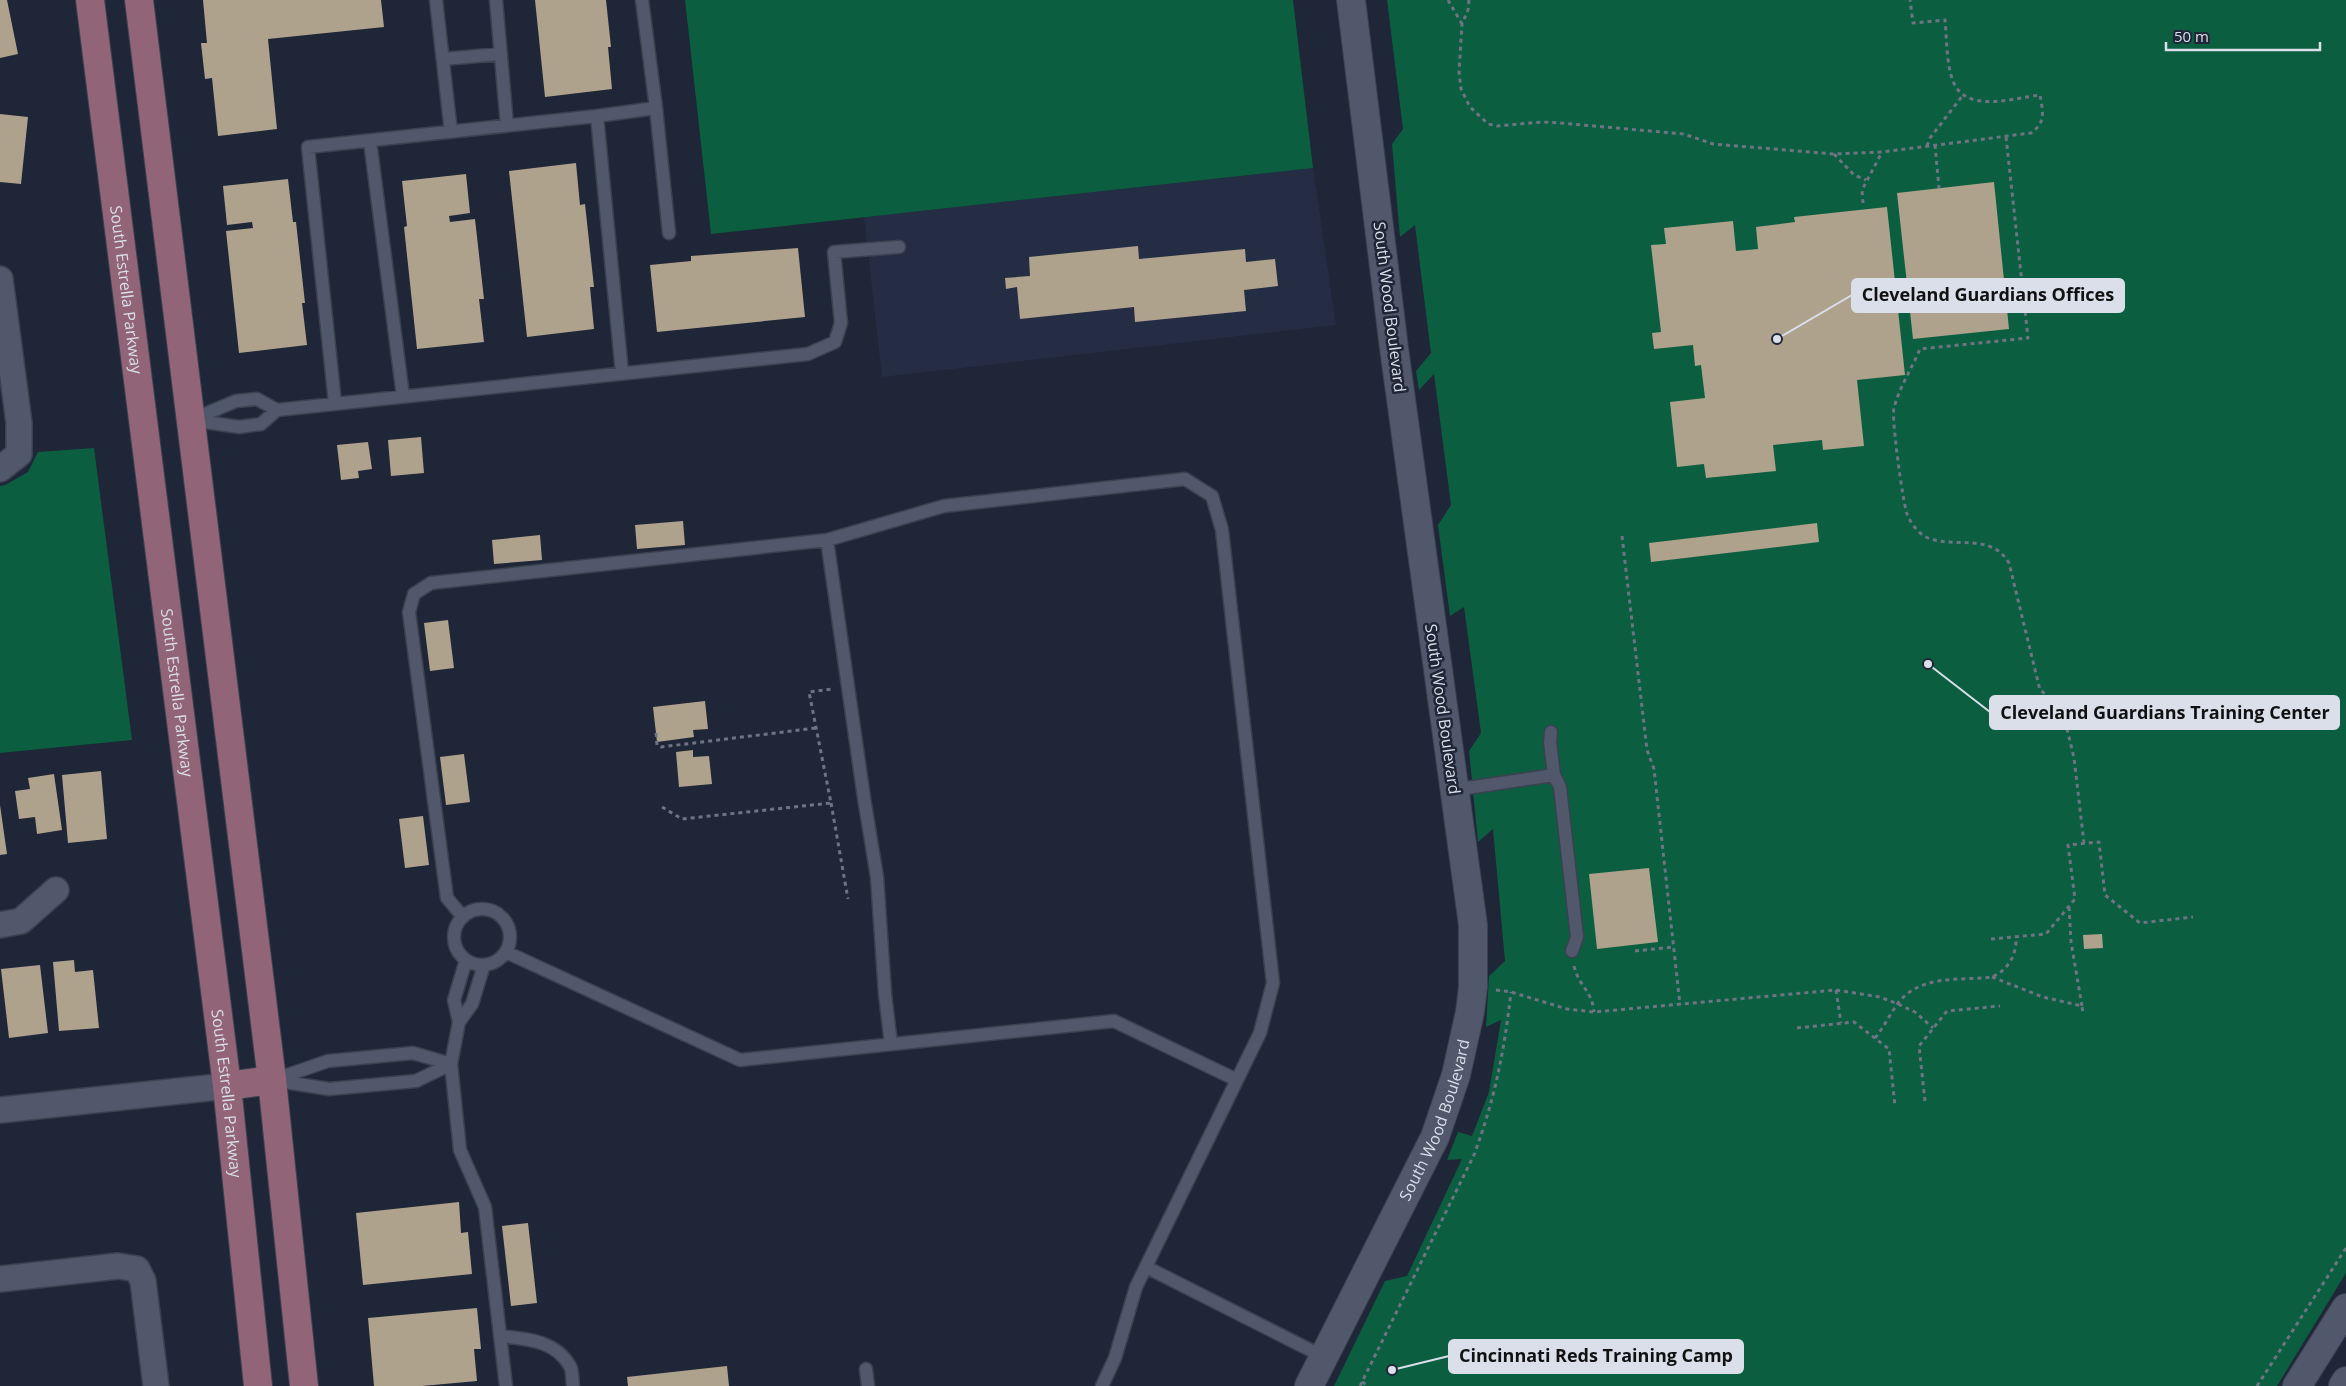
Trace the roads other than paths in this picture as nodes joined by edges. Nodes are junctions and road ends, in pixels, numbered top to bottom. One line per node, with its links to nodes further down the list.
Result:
1 (90, 0): 39 (main road, South Estrella Parkway)
2 (139, 0): 21 (main road)
3 (436, 0): 8 (lane)
4 (496, 0): 7 (lane)
5 (642, 0): 9 (lane)
6 (1351, 0): 26 (street, South Wood Boulevard)
7 (500, 54): 8 (lane); 11 (lane)
8 (443, 59): 12 (lane)
9 (656, 108): 10 (lane); 14 (lane)
10 (597, 116): 11 (lane); 17 (lane)
11 (507, 126): 12 (lane)
12 (451, 132): 13 (lane)
13 (370, 141): 18 (lane); 19 (lane)
14 (669, 233)
15 (899, 247): 17 (lane)
16 (0, 279): 22 (street)
17 (622, 373): 18 (lane)
18 (403, 396): 19 (lane)
19 (335, 403): 20 (lane)
20 (277, 410): 21 (lane); 21 (lane)
21 (191, 420): 37 (main road)
22 (9, 462)
23 (827, 540): 28 (lane); 35 (lane); 38 (lane)
24 (1551, 732): 25 (lane)
25 (1554, 775): 26 (lane); 30 (lane)
26 (1454, 790): 45 (street, South Wood Boulevard)
27 (56, 890): 29 (street)
28 (463, 918): 31 (lane); 32 (lane)
29 (0, 925)
30 (1572, 950)
31 (506, 952): 33 (lane); 35 (lane)
32 (466, 960): 33 (lane); 34 (lane)
33 (484, 965): 34 (lane)
34 (459, 1022): 36 (lane)
35 (892, 1044): 38 (lane)
36 (451, 1064): 37 (lane); 37 (lane); 44 (lane)
37 (272, 1080): 39 (main road); 50 (main road)
38 (1237, 1080): 41 (lane)
39 (227, 1086): 40 (street); 49 (main road, South Estrella Parkway)
40 (0, 1110)
41 (1146, 1267): 45 (lane); 54 (lane)
42 (0, 1278): 48 (street)
43 (2346, 1308): 56 (street)
44 (500, 1336): 51 (lane); 52 (lane)
45 (1324, 1357): 55 (street, South Wood Boulevard)
46 (866, 1369): 53 (lane)
47 (2346, 1382): 57 (street)
48 (156, 1386)
49 (258, 1386)
50 (304, 1386)
51 (506, 1386)
52 (573, 1386)
53 (868, 1386)
54 (1102, 1386)
55 (1309, 1386)
56 (2296, 1386)
57 (2343, 1386)

